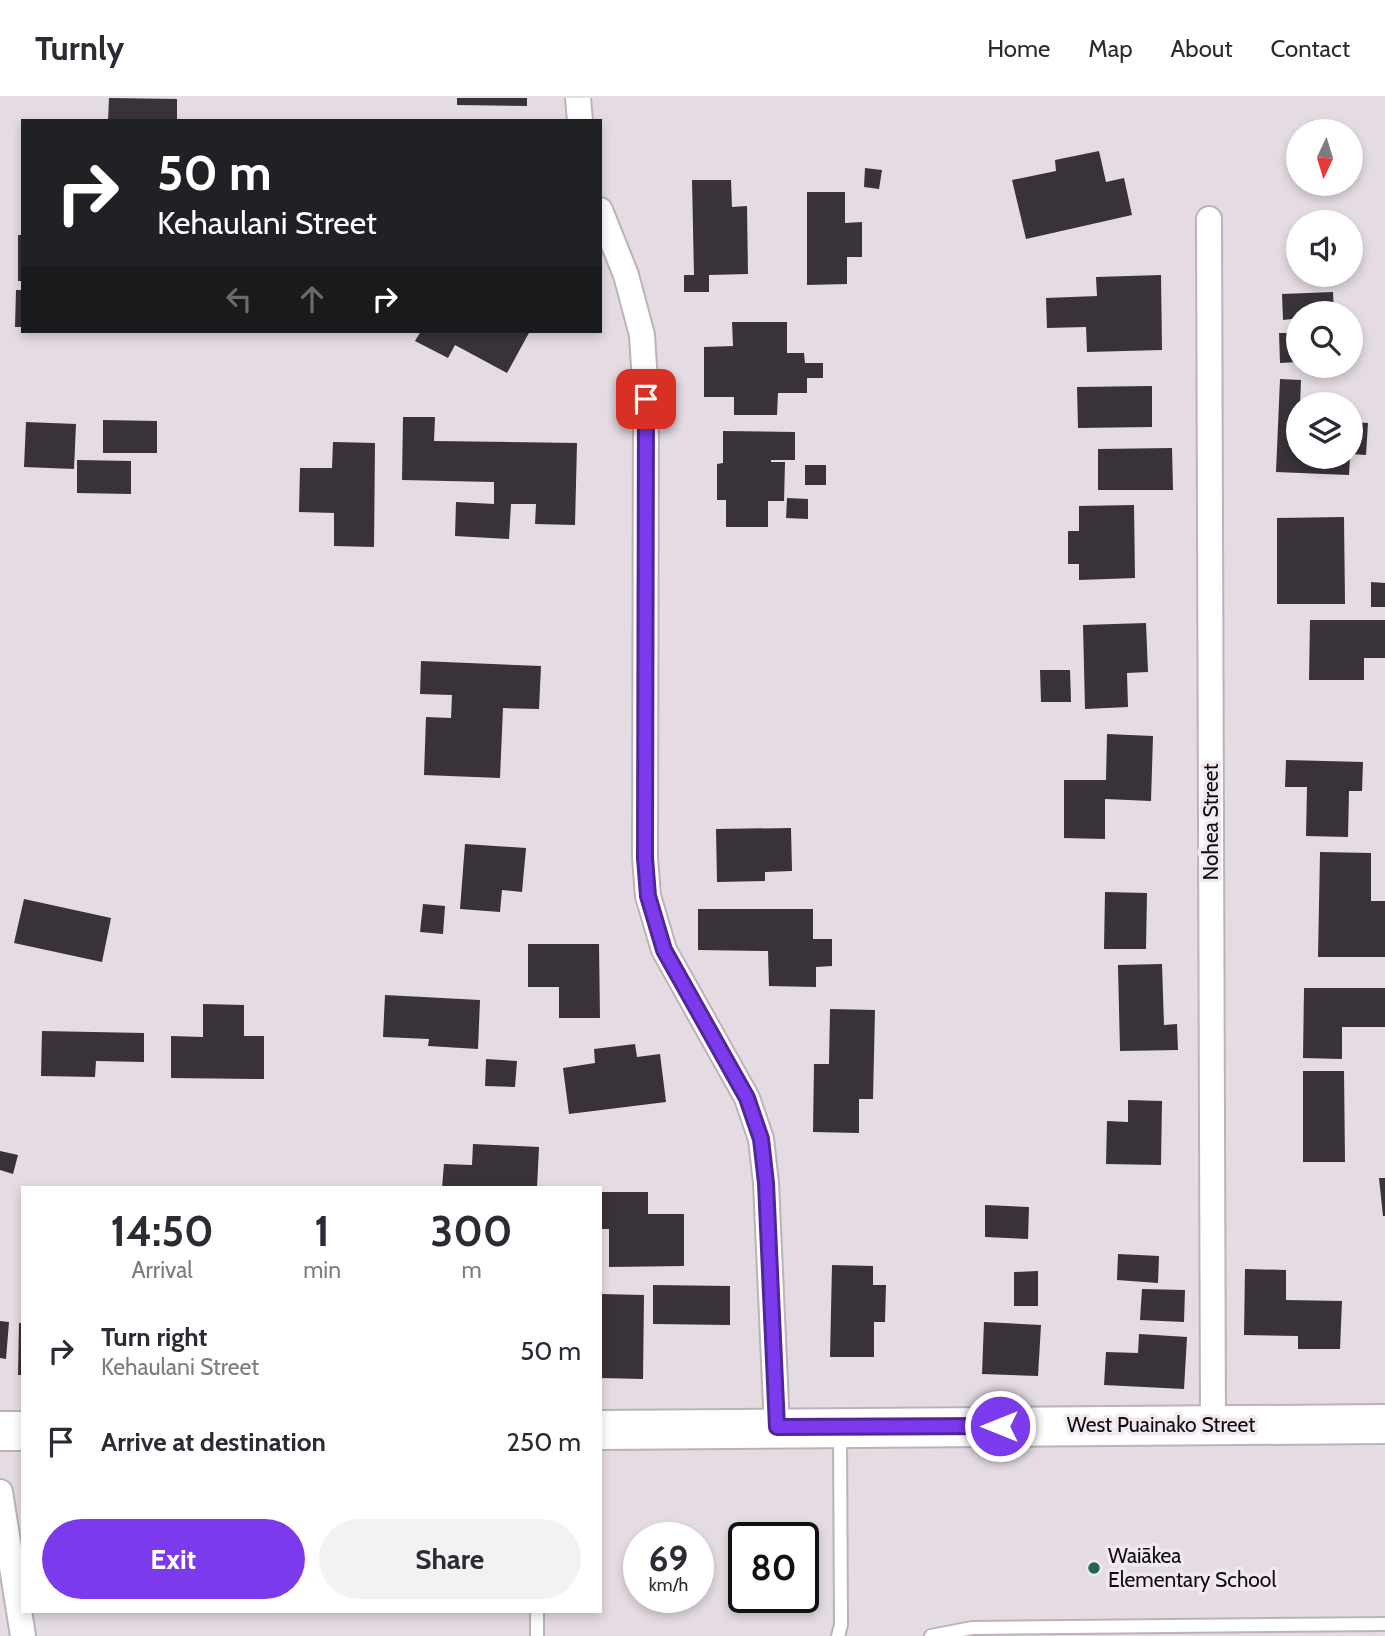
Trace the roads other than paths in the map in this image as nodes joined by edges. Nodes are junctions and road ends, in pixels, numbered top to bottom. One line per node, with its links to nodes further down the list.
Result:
1 (578, 98): 2 (street)
2 (580, 119)
3 (602, 215): 7 (street)
4 (1209, 219): 6 (street, Nohea Street)
5 (1385, 1424): 6 (highway, West Puainako Street)
6 (1213, 1425): 8 (highway, West Puainako Street)
7 (777, 1427): 8 (highway, West Puainako Street); 9 (highway, West Puainako Street)
8 (840, 1427): 17 (lane)
9 (602, 1430)
10 (0, 1431): 11 (highway)
11 (21, 1431)
12 (0, 1492): 15 (street)
13 (537, 1613): 16 (lane)
14 (1385, 1624): 18 (lane)
15 (23, 1636)
16 (537, 1636)
17 (838, 1636)
18 (932, 1636)

